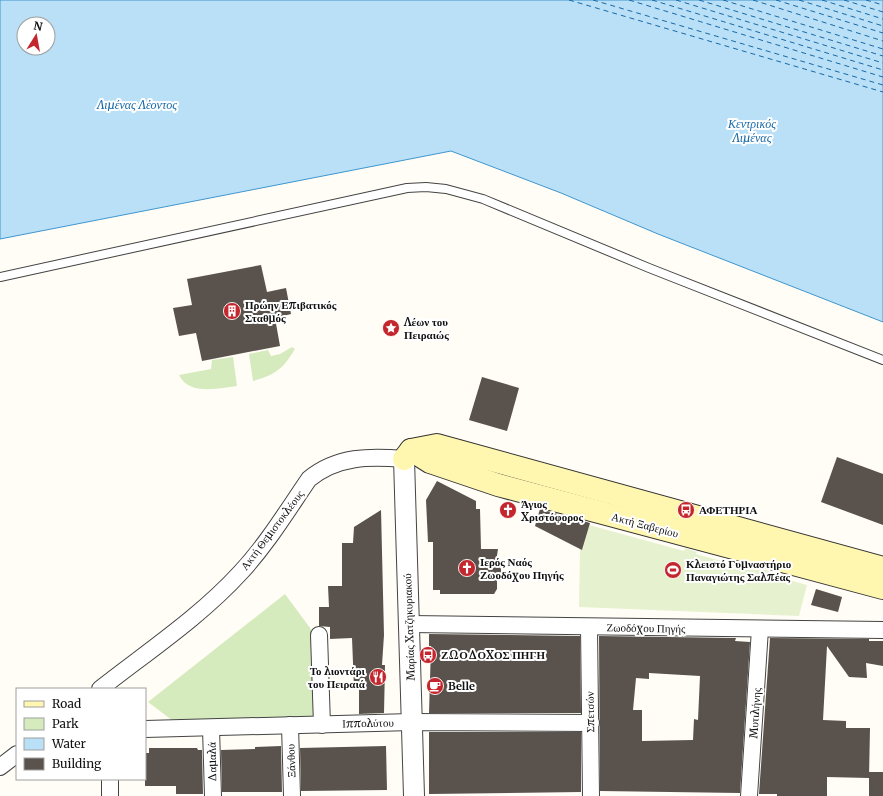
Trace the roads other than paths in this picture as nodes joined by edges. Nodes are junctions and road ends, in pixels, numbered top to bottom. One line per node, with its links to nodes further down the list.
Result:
1 (0, 277): 2 (lane)
2 (883, 360)
3 (408, 454): 4 (main road, Ακτή Ξαβερίου); 5 (main road, Ακτή Ξαβερίου); 6 (street, Μαρίας Χατζηκυριακού); 11 (street, Ακτή Θεμιστοκλέους)
4 (883, 568)
5 (883, 588)
6 (409, 624): 7 (street, Ζωοδόχου Πηγής); 12 (street, Μαρίας Χατζηκυριακού)
7 (588, 627): 8 (street, Ζωοδόχου Πηγής); 13 (street, Σπετσών)
8 (760, 629): 9 (street, Ζωοδόχου Πηγής); 26 (street, Μυτιλήνης)
9 (883, 630)
10 (319, 635): 14 (street)
11 (101, 688)
12 (412, 722): 13 (street, Ιππολύτου); 14 (street, Ιππολύτου); 24 (street, Μαρίας Χατζηκυριακού)
13 (591, 723): 25 (street, Σπετσών)
14 (322, 724): 15 (street, Ιππολύτου)
15 (290, 725): 16 (street, Ιππολύτου); 23 (street, Ξάνθου)
16 (211, 728): 17 (street, Ιππολύτου); 22 (street, Δαμαλά)
17 (146, 729)
18 (16, 755): 19 (street)
19 (0, 768)
20 (110, 780): 21 (street)
21 (110, 796)
22 (213, 796)
23 (292, 796)
24 (414, 796)
25 (591, 796)
26 (750, 796)

